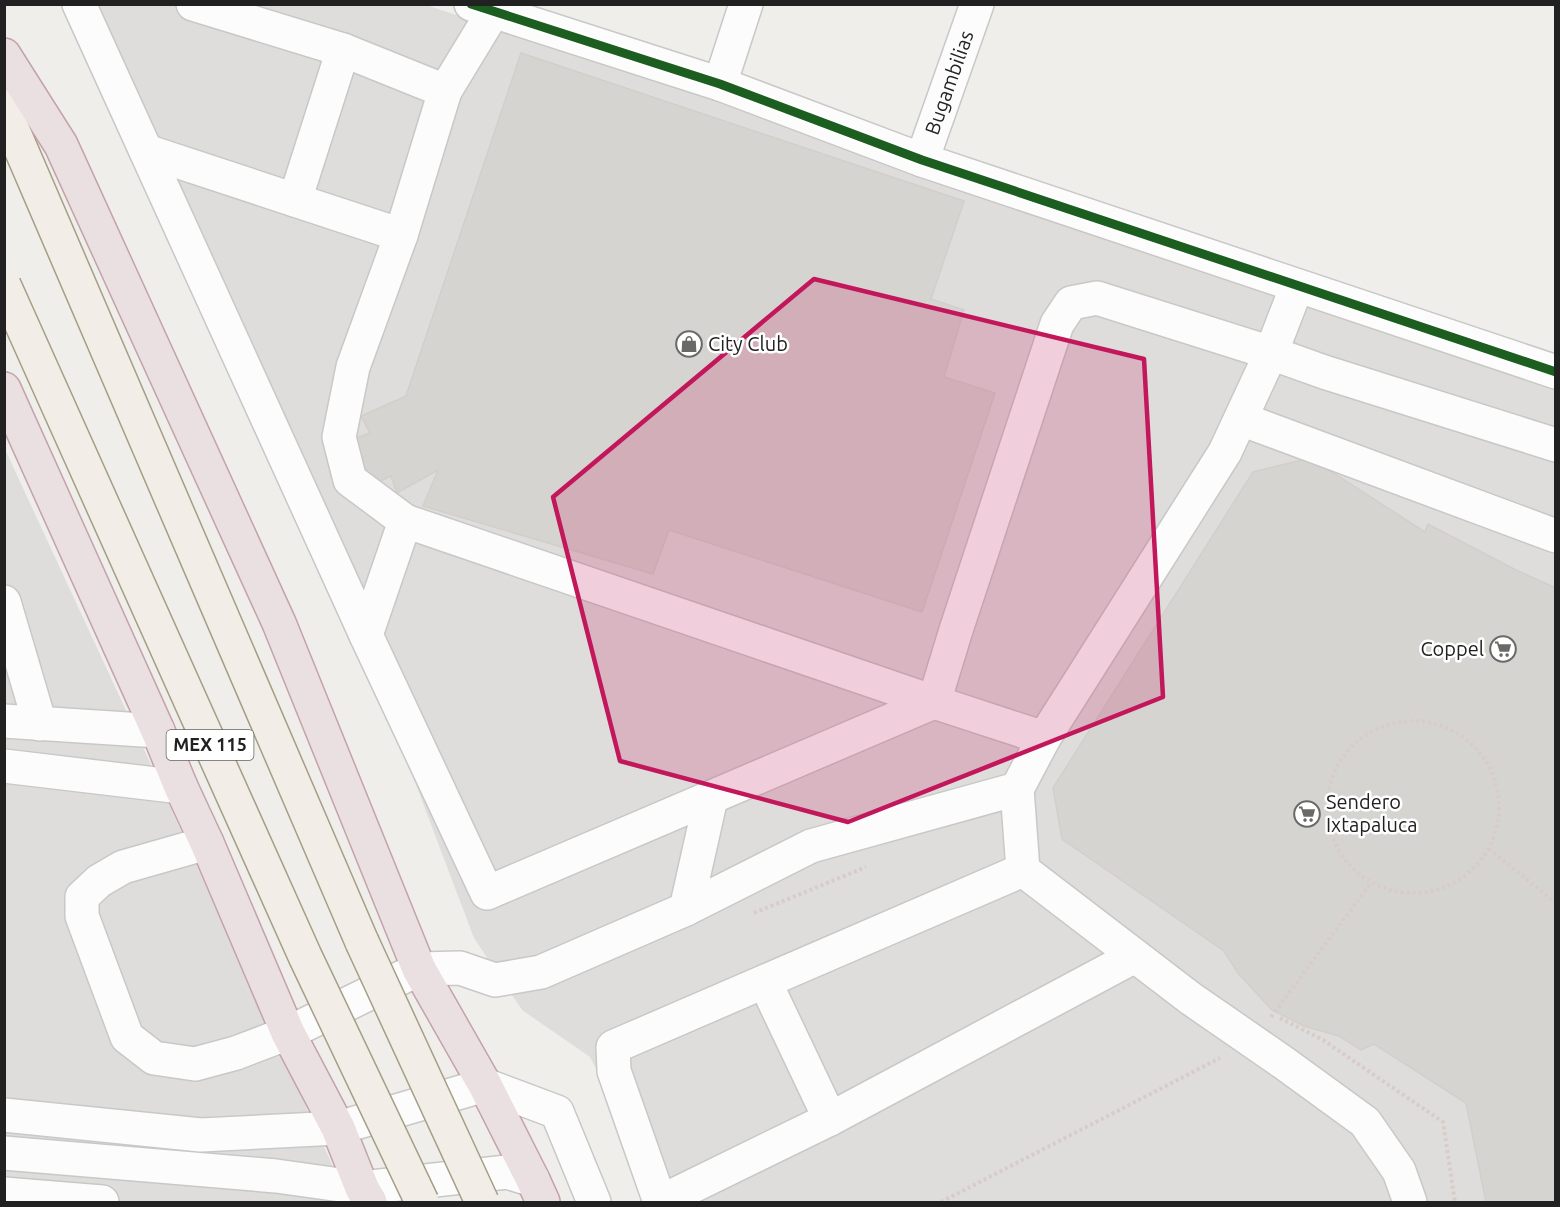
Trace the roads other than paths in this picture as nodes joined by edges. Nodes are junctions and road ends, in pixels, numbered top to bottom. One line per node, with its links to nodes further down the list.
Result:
1 (79, 4): 11 (street)
2 (193, 4): 6 (street)
3 (746, 4): 8 (street)
4 (977, 4): 12 (street, Bugambilias)
5 (482, 8): 8 (street); 9 (street)
6 (343, 50): 9 (street); 13 (street)
7 (4, 55): 39 (highway)
8 (720, 84): 12 (street)
9 (445, 91): 14 (street)
10 (4, 106): 52 (main road, MEX 115, bridge)
11 (146, 151): 13 (street); 25 (street)
12 (922, 160): 16 (street)
13 (295, 200): 14 (street)
14 (401, 235): 22 (street)
15 (4, 285): 51 (main road, MEX 115, bridge)
16 (1297, 286): 17 (street); 18 (street)
17 (1271, 353): 20 (street); 21 (street); 26 (street)
18 (1556, 372)
19 (4, 389): 29 (highway)
20 (1241, 419): 23 (street); 30 (street)
21 (1556, 445)
22 (405, 521): 25 (street); 26 (street)
23 (1556, 536)
24 (4, 602): 28 (street)
25 (366, 635): 34 (street)
26 (934, 702): 30 (street); 34 (street)
27 (4, 721): 28 (street)
28 (40, 724): 29 (street)
29 (158, 731): 32 (highway)
30 (1044, 738): 33 (street)
31 (4, 766): 32 (street)
32 (181, 787): 35 (highway)
33 (1017, 789): 36 (street); 37 (street)
34 (711, 798): 37 (street)
35 (207, 843): 41 (highway); 41 (street)
36 (1023, 870): 38 (street); 40 (street)
37 (686, 909): 39 (street)
38 (1135, 956): 44 (street); 55 (street)
39 (419, 969): 41 (street); 42 (highway)
40 (765, 982): 44 (street); 54 (street)
41 (288, 1033): 45 (highway)
42 (485, 1085): 45 (street); 47 (highway); 53 (street)
43 (4, 1115): 45 (street)
44 (830, 1119): 54 (street)
45 (338, 1128): 49 (highway)
46 (4, 1153): 49 (street)
47 (538, 1191): 49 (street)
48 (4, 1194): 50 (street)
49 (366, 1195)
50 (102, 1203)
51 (422, 1203)
52 (482, 1203)
53 (594, 1203)
54 (660, 1203)
55 (1410, 1203)

